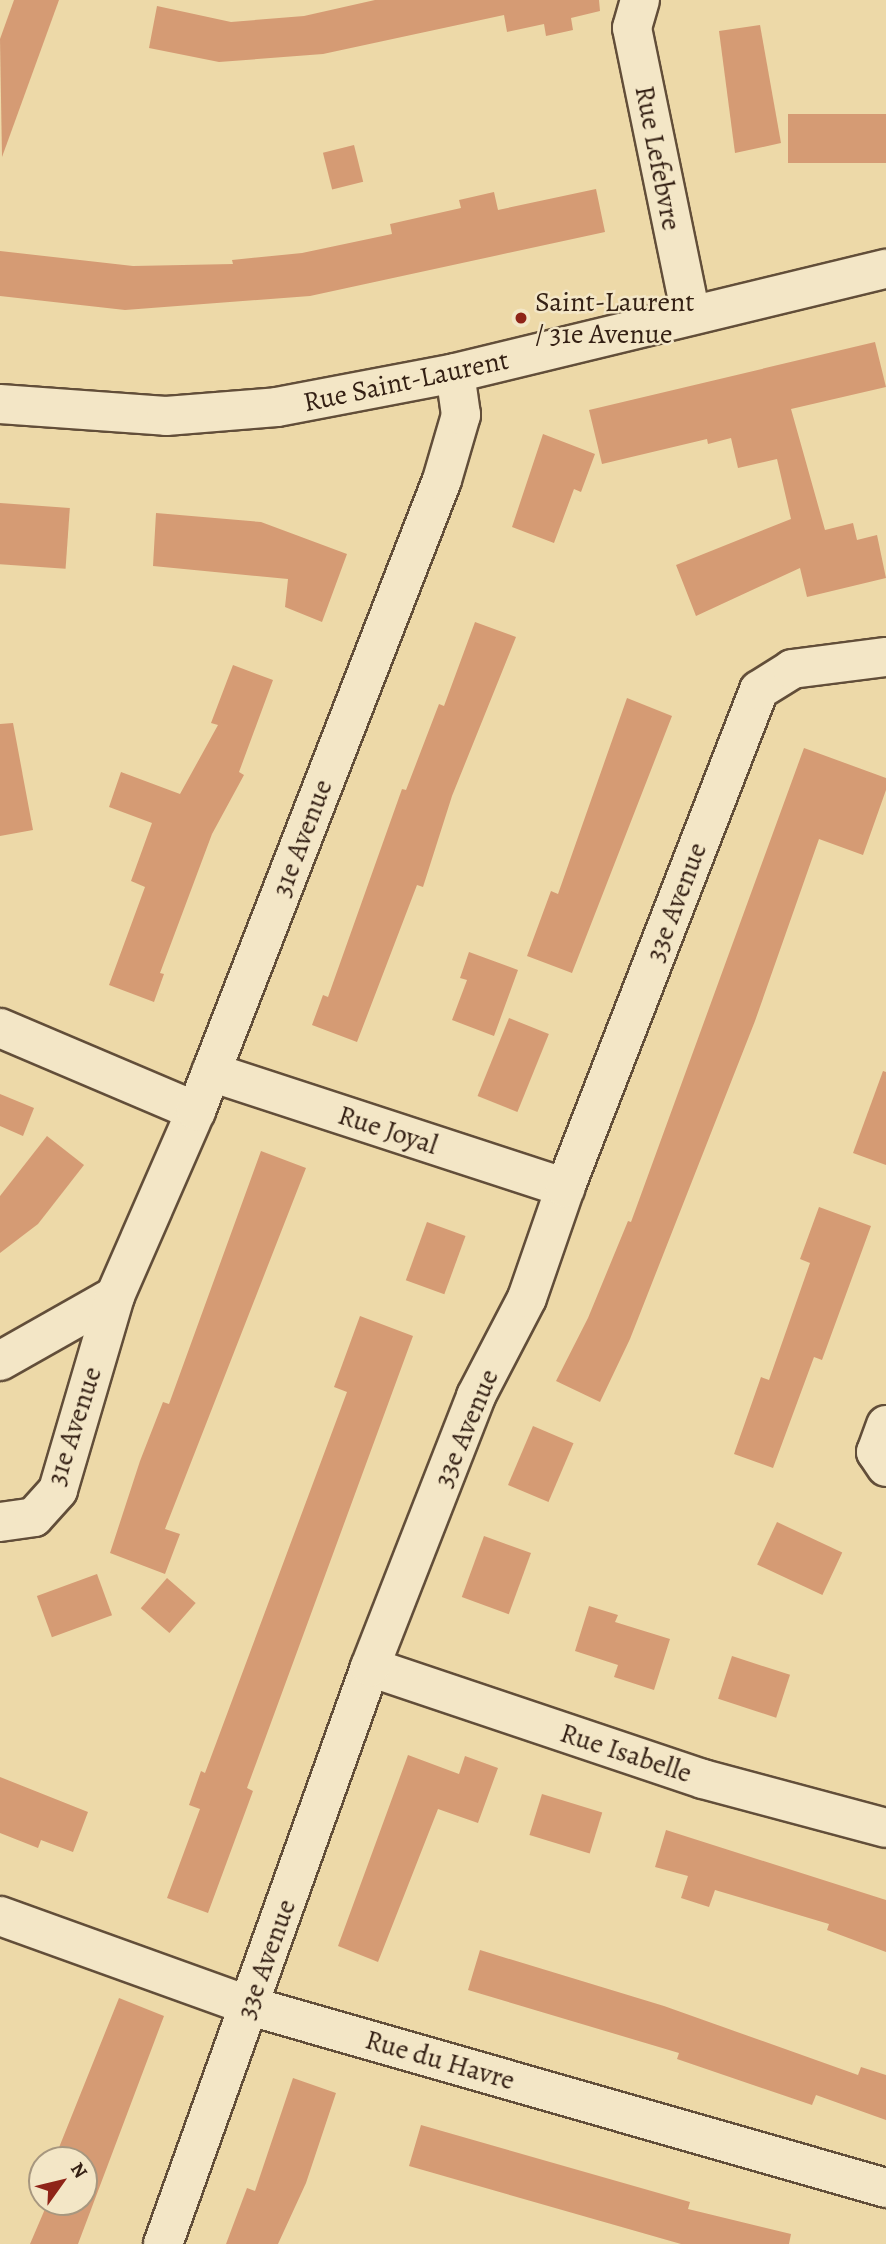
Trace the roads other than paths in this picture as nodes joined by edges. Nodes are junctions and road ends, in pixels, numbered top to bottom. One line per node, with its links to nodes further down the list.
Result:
1 (640, 0): 3 (street, Rue Lefebvre)
2 (886, 269): 3 (street, Rue Saint-Laurent)
3 (691, 315): 4 (street, Rue Saint-Laurent)
4 (455, 373): 5 (street, Rue Saint-Laurent); 10 (street, 31e Avenue)
5 (0, 404)
6 (886, 657): 7 (street, 33e Avenue)
7 (828, 663): 8 (street); 12 (street, 33e Avenue)
8 (886, 685)
9 (0, 1028): 11 (street)
10 (211, 1072): 11 (street, 31e Avenue); 12 (street, Rue Joyal)
11 (196, 1111): 13 (street, 31e Avenue)
12 (565, 1188): 18 (street, 33e Avenue)
13 (116, 1296): 14 (street, 31e Avenue); 17 (street, 31e Avenue)
14 (0, 1361)
15 (886, 1425): 16 (street)
16 (886, 1467)
17 (0, 1522)
18 (370, 1667): 19 (street, Rue Isabelle); 21 (street, 33e Avenue)
19 (886, 1828)
20 (0, 1916): 21 (street, Rue du Havre)
21 (250, 2006): 22 (street, Rue du Havre); 23 (street, 33e Avenue)
22 (886, 2188)
23 (163, 2244)

